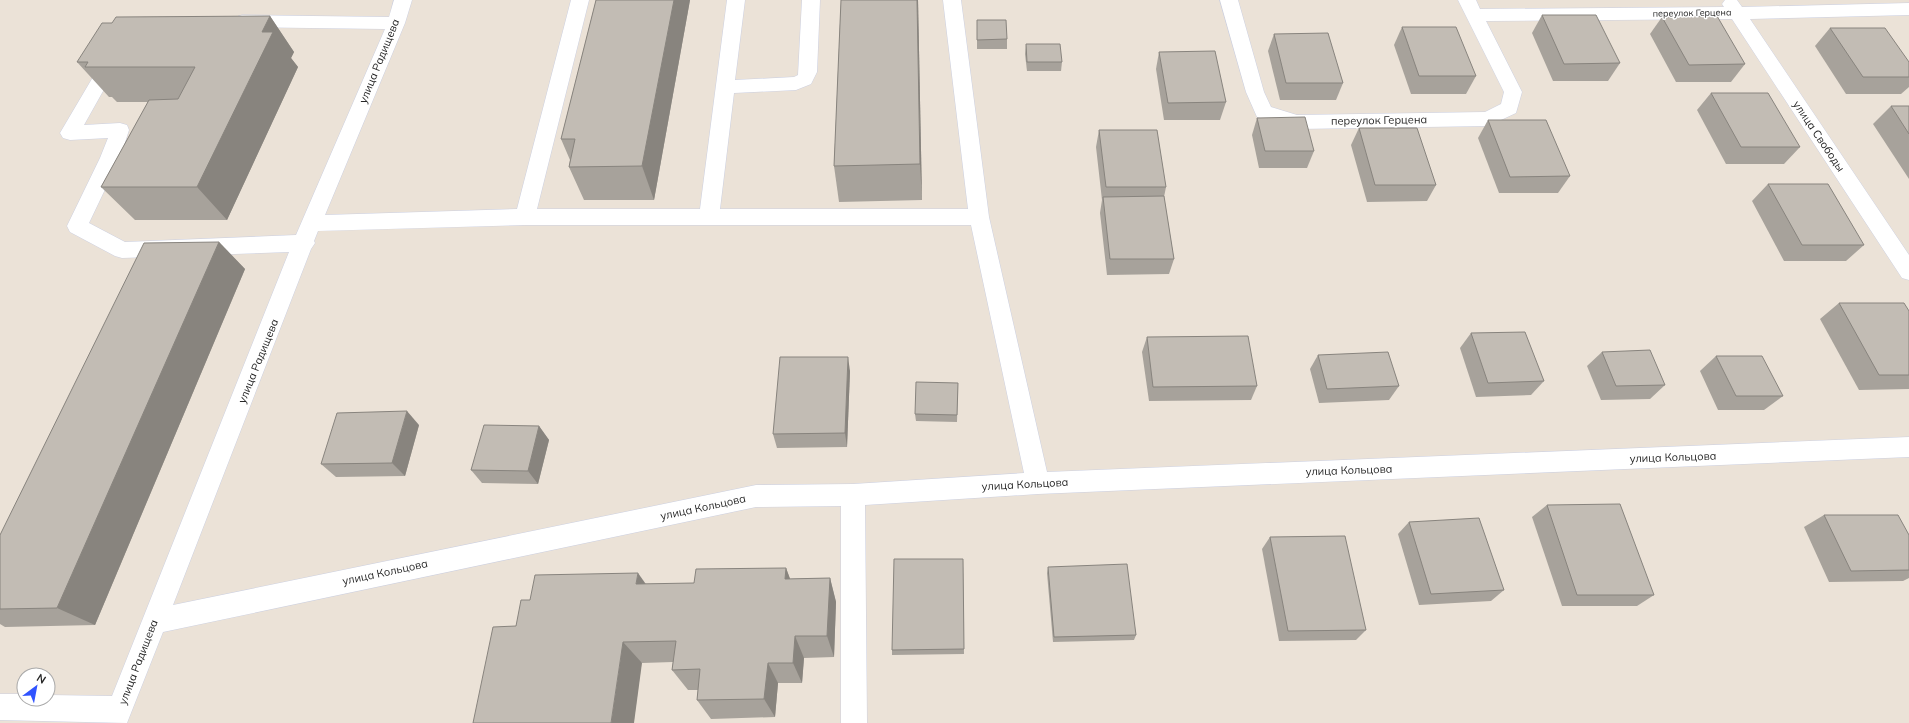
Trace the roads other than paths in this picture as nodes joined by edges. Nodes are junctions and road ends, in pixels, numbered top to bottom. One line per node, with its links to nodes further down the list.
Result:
1 (403, 0): 11 (street, улица Радищева)
2 (580, 0): 14 (street)
3 (736, 0): 13 (street)
4 (811, 0): 13 (street)
5 (952, 0): 15 (street)
6 (1229, 0): 8 (street, переулок Герцена)
7 (1732, 7): 8 (street, переулок Герцена); 9 (street, переулок Герцена); 19 (street, улица Свободы)
8 (1471, 8)
9 (1909, 9)
10 (222, 21): 11 (street)
11 (396, 23): 17 (street, улица Радищева)
12 (120, 46): 18 (street)
13 (726, 87): 16 (street)
14 (525, 217): 16 (street); 17 (street)
15 (979, 217): 16 (street); 21 (street)
16 (709, 218)
17 (312, 223): 18 (street, улица Радищева)
18 (305, 243): 23 (street, улица Радищева)
19 (1909, 272)
20 (1909, 447): 21 (street, улица Кольцова)
21 (1038, 483): 22 (street, улица Кольцова)
22 (853, 495): 23 (street, улица Кольцова); 26 (street)
23 (154, 622): 25 (street, улица Радищева)
24 (0, 707): 25 (street)
25 (117, 716)
26 (854, 723)

